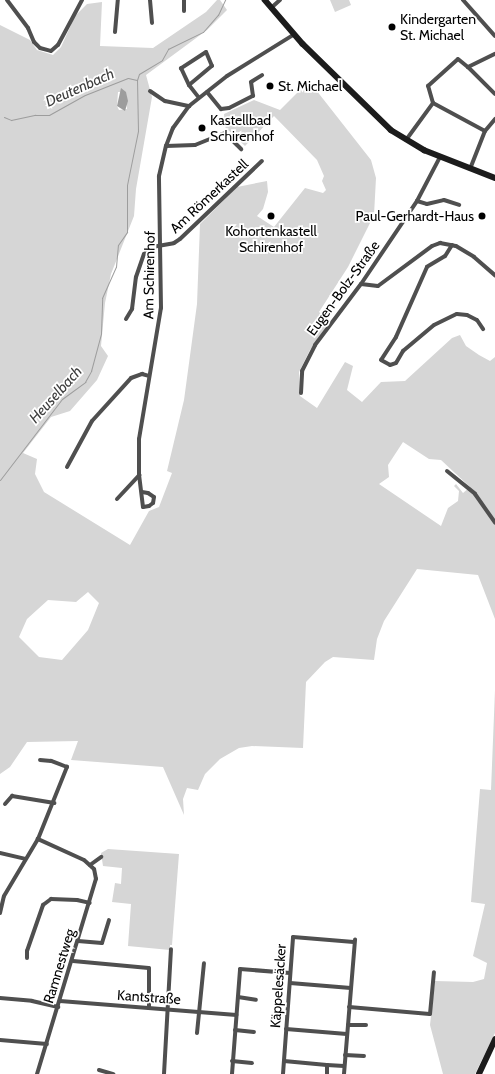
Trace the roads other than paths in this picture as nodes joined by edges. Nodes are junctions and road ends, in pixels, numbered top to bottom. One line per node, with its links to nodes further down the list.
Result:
1 (7, 0): 2 (street)
2 (82, 0)
3 (118, 0): 12 (street)
4 (150, 0): 11 (street)
5 (184, 0): 10 (street)
6 (265, 0): 9 (street)
7 (280, 0): 9 (street)
8 (463, 0): 14 (street)
9 (271, 8): 13 (street)
10 (184, 11)
11 (152, 23)
12 (116, 32)
13 (293, 34): 20 (street, Am Schirenhof); 27 (street)
14 (495, 36)
15 (495, 54): 16 (street)
16 (468, 67): 21 (street); 23 (street)
17 (262, 75): 20 (street)
18 (189, 85): 18 (street); 22 (street)
19 (150, 91): 24 (street)
20 (206, 92): 22 (street, Am Schirenhof)
21 (495, 94)
22 (199, 98): 24 (street, Am Schirenhof)
23 (433, 103): 26 (street); 27 (street)
24 (189, 106): 28 (street, Am Schirenhof)
25 (495, 119): 26 (street)
26 (484, 131): 32 (street)
27 (406, 140): 30 (street)
28 (166, 146): 29 (street); 36 (street, Am Schirenhof)
29 (241, 149)
30 (440, 157): 32 (street); 34 (street, Eugen-Bolz-Straße)
31 (262, 161): 36 (street, Am Römerkastell)
32 (470, 169): 33 (street)
33 (495, 178)
34 (417, 201): 35 (street); 39 (street, Eugen-Bolz-Straße)
35 (459, 205)
36 (161, 245): 40 (street, Am Römerkastell); 42 (street, Am Schirenhof)
37 (452, 245): 38 (street); 39 (street); 41 (street)
38 (495, 275)
39 (361, 284): 43 (street, Eugen-Bolz-Straße)
40 (126, 319)
41 (483, 329)
42 (149, 376): 44 (street); 46 (street, Am Schirenhof)
43 (302, 393)
44 (67, 467)
45 (447, 471): 49 (street)
46 (139, 475): 47 (street, Am Schirenhof); 48 (street)
47 (142, 492)
48 (117, 499)
49 (495, 523)
50 (40, 760): 51 (street)
51 (54, 803): 52 (street); 53 (street)
52 (4, 804)
53 (38, 839): 56 (street); 57 (street)
54 (0, 853): 56 (street)
55 (101, 857): 57 (street)
56 (25, 859): 58 (street)
57 (90, 865): 59 (street, Ramnestweg)
58 (2, 895): 60 (street)
59 (90, 903): 62 (street, Ramnestweg); 64 (street)
60 (0, 913)
61 (109, 920): 62 (street)
62 (78, 941): 65 (street, Ramnestweg)
63 (171, 949): 78 (street)
64 (27, 958)
65 (73, 961): 74 (street, Ramnestweg); 77 (street)
66 (204, 963): 79 (street)
67 (290, 972): 69 (street, Käppelesäcker); 70 (street, Käppelesäcker); 71 (street)
68 (434, 972): 76 (street)
69 (290, 983): 70 (street); 83 (street, Käppelesäcker)
70 (351, 988): 76 (street)
71 (238, 997): 73 (street); 80 (street)
72 (0, 998): 75 (street)
73 (256, 1000)
74 (60, 1001): 75 (street, Ramnestweg); 77 (street, Kantstraße)
75 (58, 1007): 90 (street, Ramnestweg)
76 (349, 1007): 81 (street)
77 (149, 1008): 78 (street, Kantstraße)
78 (166, 1009): 79 (street, Kantstraße); 101 (street)
79 (199, 1012): 80 (street, Kantstraße); 86 (street)
80 (236, 1015): 84 (street)
81 (348, 1024): 82 (street); 87 (street)
82 (366, 1025)
83 (286, 1029): 87 (street); 94 (street, Käppelesäcker)
84 (235, 1030): 85 (street); 93 (street)
85 (254, 1032)
86 (197, 1033)
87 (347, 1034): 91 (street)
88 (0, 1040): 90 (street)
89 (495, 1040): 106 (street)
90 (47, 1044): 99 (street, Ramnestweg)
91 (345, 1055): 92 (street); 97 (street)
92 (364, 1056)
93 (232, 1061): 95 (street); 102 (street)
94 (284, 1062): 96 (street); 103 (street, Käppelesäcker)
95 (252, 1063)
96 (328, 1065): 97 (street); 104 (street)
97 (344, 1066): 105 (street)
98 (99, 1070): 100 (street)
99 (37, 1074)
100 (113, 1074)
101 (164, 1074)
102 (232, 1074)
103 (283, 1074)
104 (327, 1074)
105 (344, 1074)
106 (479, 1074)

